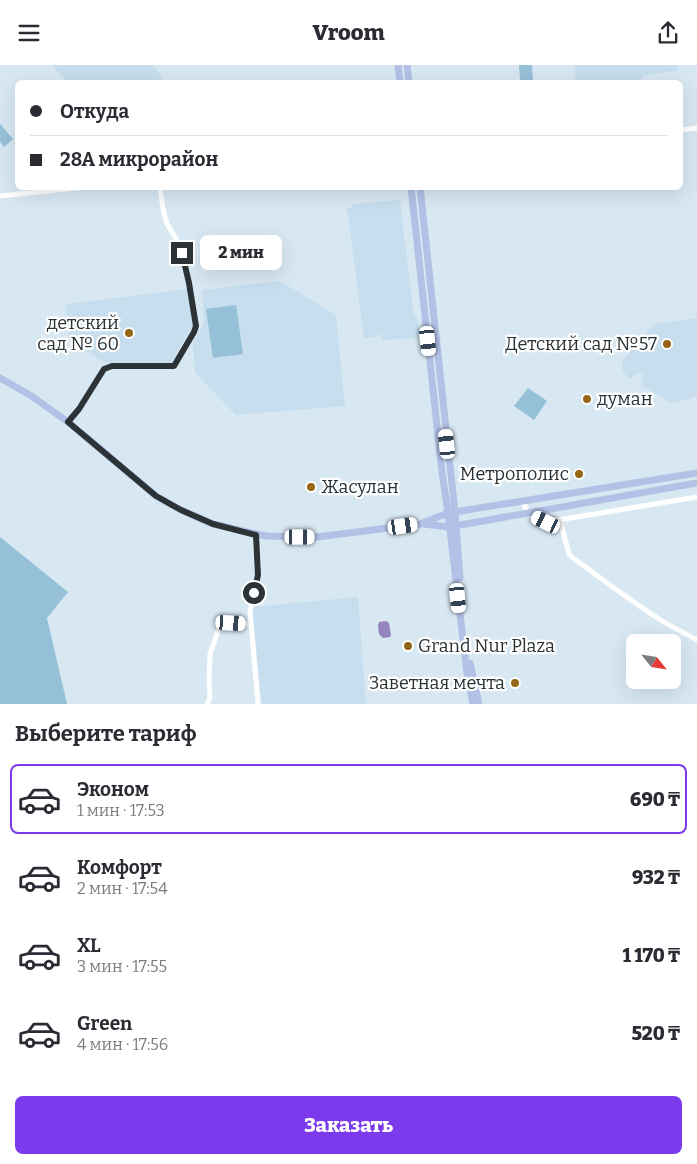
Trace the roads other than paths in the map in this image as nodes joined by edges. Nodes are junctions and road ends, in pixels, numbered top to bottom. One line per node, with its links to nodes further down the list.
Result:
1 (398, 65): 3 (main road)
2 (407, 65): 4 (main road)
3 (400, 80)
4 (409, 80)
5 (697, 128): 6 (street)
6 (683, 129)
7 (57, 190): 11 (street)
8 (160, 190): 13 (street)
9 (410, 190): 18 (main road)
10 (420, 190): 18 (main road)
11 (0, 196)
12 (0, 378): 13 (main road)
13 (68, 422): 23 (main road)
14 (697, 473): 17 (main road)
15 (697, 483): 19 (main road)
16 (697, 497): 20 (street)
17 (523, 501): 18 (main road); 19 (street)
18 (451, 513): 21 (main road); 22 (main road)
19 (527, 513): 20 (street); 22 (main road)
20 (560, 520): 25 (street)
21 (420, 523): 22 (main road); 23 (main road)
22 (452, 526): 26 (main road)
23 (256, 535): 24 (street)
24 (250, 624): 27 (street); 28 (street)
25 (697, 640)
26 (466, 645): 29 (main road); 30 (main road)
27 (207, 704)
28 (258, 704)
29 (473, 704)
30 (479, 704)

